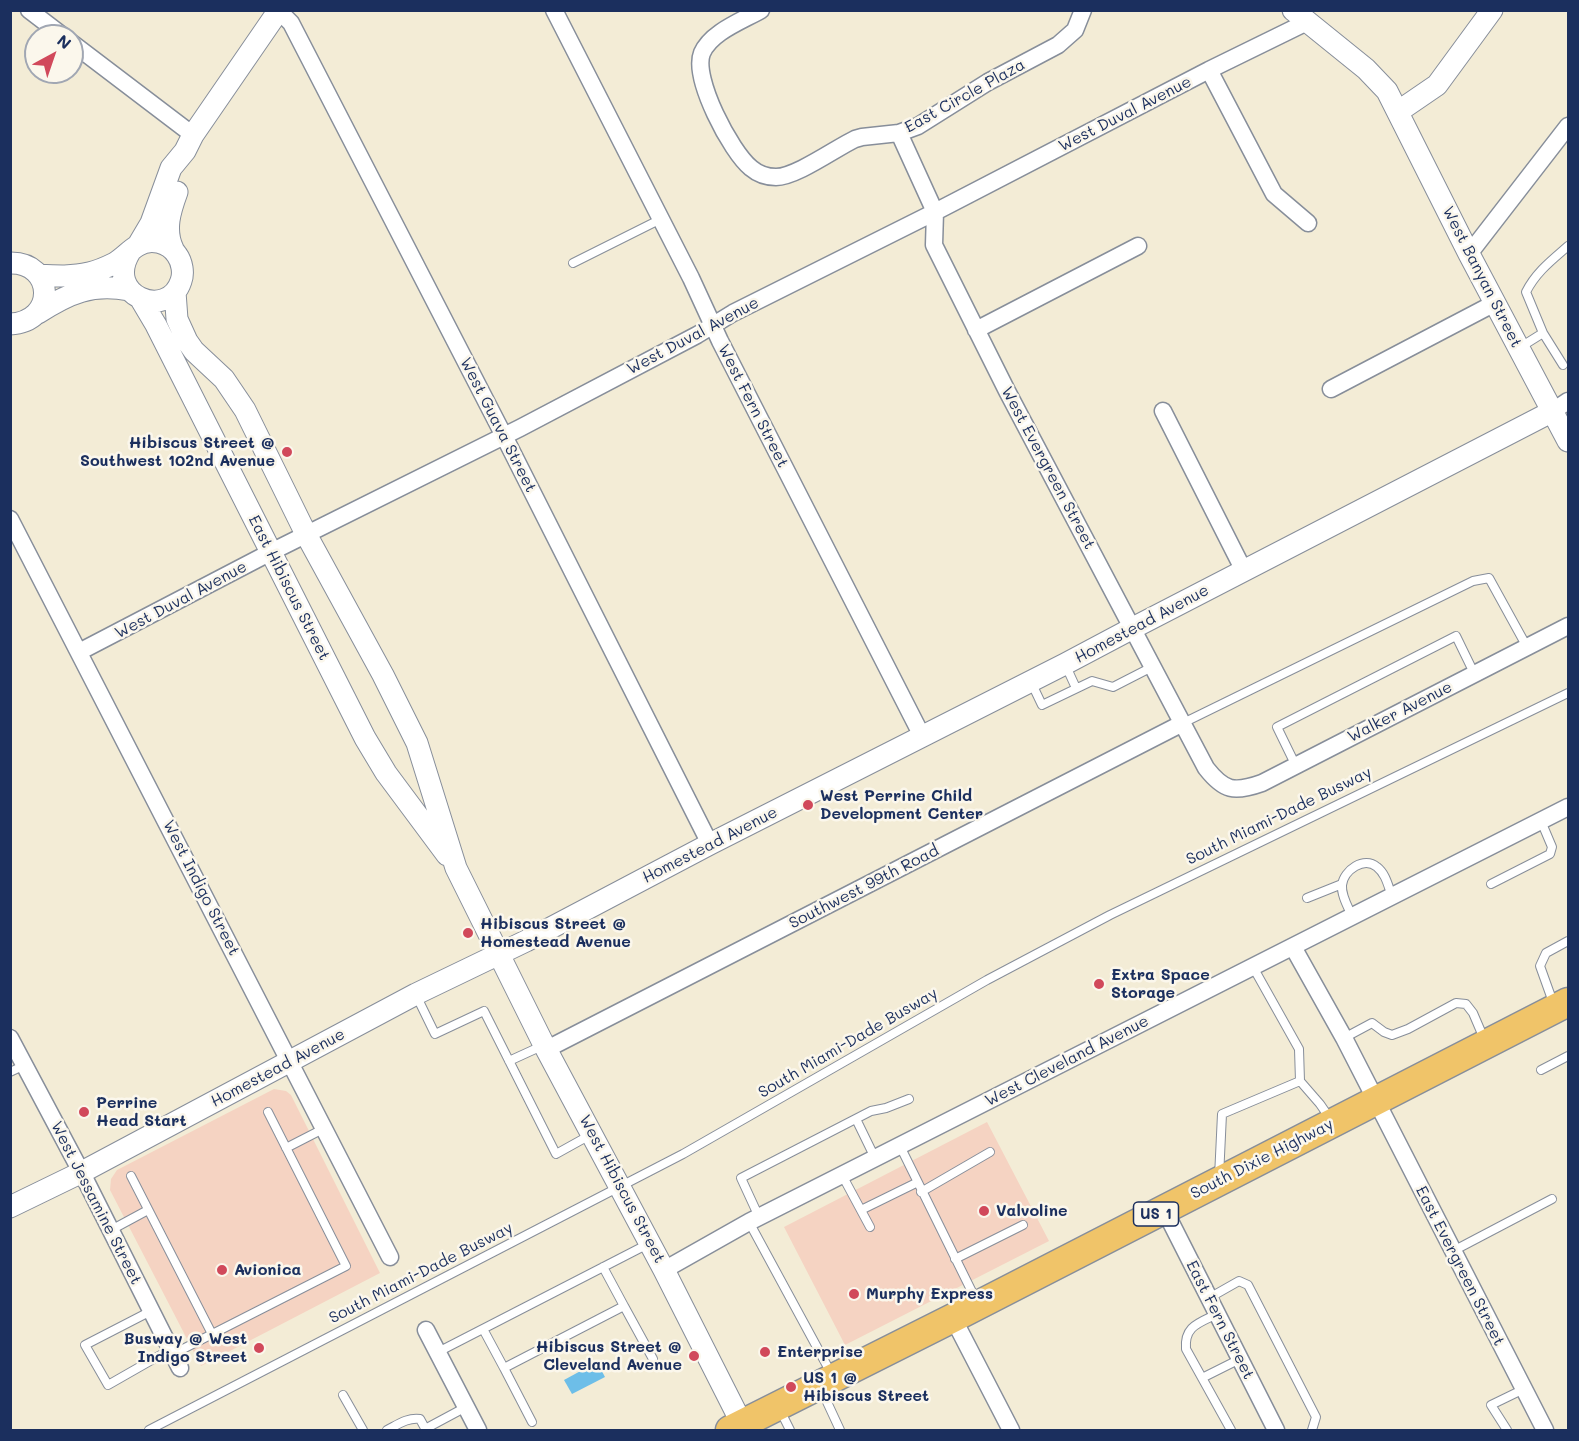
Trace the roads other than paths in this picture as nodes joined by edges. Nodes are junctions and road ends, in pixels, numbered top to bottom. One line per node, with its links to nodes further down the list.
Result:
1 (29, 10): 8 (street)
2 (554, 10): 16 (street, West Fern Street)
3 (761, 10): 13 (street, East Circle Plaza)
4 (1083, 10): 13 (street, East Circle Plaza)
5 (1492, 10): 11 (street)
6 (279, 11): 14 (street); 39 (street, West Guava Street)
7 (1300, 16): 10 (street, West Duval Avenue); 11 (street, West Banyan Street)
8 (47, 24)
9 (84, 53): 14 (street)
10 (1209, 70): 15 (street, West Duval Avenue); 17 (street)
11 (1399, 111): 22 (street, West Banyan Street)
12 (1569, 126): 22 (street)
13 (899, 133): 15 (street, West Evergreen Street)
14 (189, 143): 20 (street); 21 (street)
15 (935, 212): 31 (street, West Duval Avenue); 32 (street, West Evergreen Street)
16 (661, 219): 24 (lane); 31 (street, West Fern Street)
17 (1308, 223)
18 (1138, 246): 32 (street)
19 (1569, 246): 33 (lane)
20 (134, 248): 21 (street); 25 (street); 27 (street)
21 (173, 249): 26 (street)
22 (1469, 254): 28 (street, West Banyan Street)
23 (11, 262): 25 (street)
24 (573, 263)
25 (39, 275): 29 (street)
26 (175, 292): 27 (street); 42 (street, East Hibiscus Street)
27 (134, 294): 29 (street); 43 (street, East Hibiscus Street)
28 (1495, 303): 34 (street, West Banyan Street); 36 (street)
29 (38, 313): 30 (street)
30 (10, 324)
31 (713, 325): 39 (street, West Duval Avenue); 56 (street, West Fern Street)
32 (976, 330): 46 (street, West Evergreen Street)
33 (1543, 333): 34 (lane); 35 (lane)
34 (1518, 348): 37 (street, West Banyan Street)
35 (1563, 365)
36 (1331, 389)
37 (1561, 406): 40 (street, West Banyan Street); 44 (street, Homestead Avenue)
38 (1163, 411): 44 (street)
39 (504, 436): 42 (street, West Duval Avenue); 61 (street, West Guava Street)
40 (1569, 441)
41 (10, 519): 48 (street, West Indigo Street)
42 (306, 536): 43 (street, West Duval Avenue); 62 (street, East Hibiscus Street)
43 (271, 552): 48 (street, West Duval Avenue); 62 (street, East Hibiscus Street)
44 (1244, 572): 46 (street, Homestead Avenue)
45 (1569, 626): 47 (street, Walker Avenue)
46 (1131, 628): 49 (street, Homestead Avenue); 50 (street, West Evergreen Street)
47 (1527, 647): 51 (street, Walker Avenue); 55 (lane)
48 (79, 652): 79 (street, West Indigo Street)
49 (1065, 664): 52 (street, Homestead Avenue); 53 (lane)
50 (1152, 667): 53 (lane); 55 (street, West Evergreen Street)
51 (1474, 673): 57 (street, Walker Avenue); 57 (lane)
52 (1031, 682): 53 (lane); 56 (street, Homestead Avenue)
53 (1076, 688)
54 (1569, 693): 100 (lane, South Miami-Dade Busway)
55 (1182, 723): 58 (street, West Evergreen Street); 77 (street, Southwest 99th Road)
56 (922, 736): 61 (street, Homestead Avenue)
57 (1296, 766): 58 (street, Walker Avenue)
58 (1228, 789)
59 (1569, 807): 60 (street, West Cleveland Avenue)
60 (1541, 821): 64 (lane); 65 (street, West Cleveland Avenue)
61 (710, 844): 70 (street, Homestead Avenue)
62 (456, 868): 70 (street, East Hibiscus Street)
63 (1342, 884): 65 (lane); 66 (lane); 67 (lane)
64 (1491, 884)
65 (1392, 896): 67 (street, West Cleveland Avenue)
66 (1307, 898)
67 (1352, 916): 69 (street, West Cleveland Avenue)
68 (1569, 941): 73 (lane)
69 (1293, 946): 71 (street, West Cleveland Avenue); 75 (street)
70 (499, 955): 72 (street, Homestead Avenue); 77 (street, West Hibiscus Street)
71 (1253, 967): 83 (lane); 91 (street, West Cleveland Avenue)
72 (416, 994): 79 (street, Homestead Avenue); 80 (lane)
73 (1562, 1005): 76 (highway, South Dixie Highway / US 1)
74 (10, 1038): 81 (street, West Jessamine Street)
75 (1344, 1038): 76 (lane); 85 (street)
76 (1486, 1044): 85 (highway, South Dixie Highway / US 1)
77 (546, 1047): 80 (lane); 90 (street, West Hibiscus Street)
78 (1569, 1056): 82 (lane)
79 (289, 1061): 89 (street, West Indigo Street); 95 (street, Homestead Avenue)
80 (509, 1061): 90 (lane)
81 (18, 1068): 95 (street, West Jessamine Street)
82 (1541, 1070)
83 (1300, 1081): 88 (lane); 98 (lane)
84 (909, 1099): 87 (lane)
85 (1375, 1101): 88 (highway, South Dixie Highway / US 1); 112 (street, East Evergreen Street)
86 (268, 1112): 92 (lane)
87 (856, 1119): 94 (lane); 107 (lane)
88 (1333, 1123): 98 (highway, South Dixie Highway / US 1)
89 (323, 1130): 92 (lane); 113 (street, West Indigo Street)
90 (593, 1134): 100 (street, West Hibiscus Street)
91 (900, 1146): 94 (street, West Cleveland Avenue); 99 (lane)
92 (286, 1148): 125 (lane)
93 (990, 1152): 101 (lane)
94 (875, 1158): 96 (street, West Cleveland Avenue)
95 (82, 1172): 103 (street, Homestead Avenue); 110 (street, West Jessamine Street)
96 (842, 1175): 106 (lane); 107 (street, West Cleveland Avenue)
97 (131, 1176): 105 (lane)
98 (1219, 1182): 104 (highway, South Dixie Highway / US 1)
99 (916, 1183): 101 (lane); 106 (lane)
100 (621, 1187): 111 (street, West Hibiscus Street); 140 (lane, South Miami-Dade Busway)
101 (921, 1191): 114 (lane)
102 (1552, 1199): 112 (lane)
103 (10, 1207)
104 (1164, 1209): 117 (street, East Fern Street); 118 (highway, South Dixie Highway / US 1)
105 (148, 1210): 110 (lane); 125 (lane)
106 (861, 1210): 109 (lane)
107 (754, 1220): 116 (street, West Cleveland Avenue); 132 (lane)
108 (1023, 1225): 114 (lane)
109 (870, 1227)
110 (111, 1230): 120 (street, West Jessamine Street)
111 (650, 1243): 115 (lane); 116 (street, West Hibiscus Street)
112 (1452, 1251): 133 (street, East Evergreen Street)
113 (390, 1257)
114 (955, 1259): 118 (lane)
115 (603, 1267): 119 (lane); 123 (lane)
116 (664, 1270): 138 (street, West Hibiscus Street)
117 (1209, 1298): 121 (street, East Fern Street); 148 (lane)
118 (979, 1305): 122 (highway, South Dixie Highway / US 1)
119 (624, 1306): 128 (lane); 130 (lane)
120 (151, 1311): 127 (street, West Jessamine Street); 127 (lane)
121 (1217, 1314): 129 (street, East Fern Street); 131 (lane)
122 (953, 1318): 132 (highway, South Dixie Highway / US 1); 145 (street)
123 (483, 1329): 126 (lane); 130 (lane)
124 (426, 1330): 126 (street)
125 (212, 1334): 127 (lane)
126 (438, 1352): 135 (street)
127 (175, 1357)
128 (652, 1359)
129 (1240, 1359): 131 (lane); 147 (street, East Fern Street)
130 (504, 1368): 137 (lane)
131 (1202, 1378): 146 (lane)
132 (827, 1382): 136 (highway, South Dixie Highway / US 1); 144 (lane)
133 (1524, 1389): 149 (lane); 150 (street, East Evergreen Street)
134 (343, 1395): 141 (lane)
135 (466, 1407): 139 (lane); 143 (street)
136 (784, 1419): 138 (highway, South Dixie Highway / US 1)
137 (532, 1422)
138 (739, 1428)
139 (426, 1430): 142 (lane)
140 (149, 1431)
141 (363, 1431)
142 (387, 1431)
143 (478, 1431)
144 (840, 1431)
145 (1011, 1431)
146 (1231, 1431)
147 (1276, 1431)
148 (1312, 1431)
149 (1507, 1431)
150 (1545, 1431)

